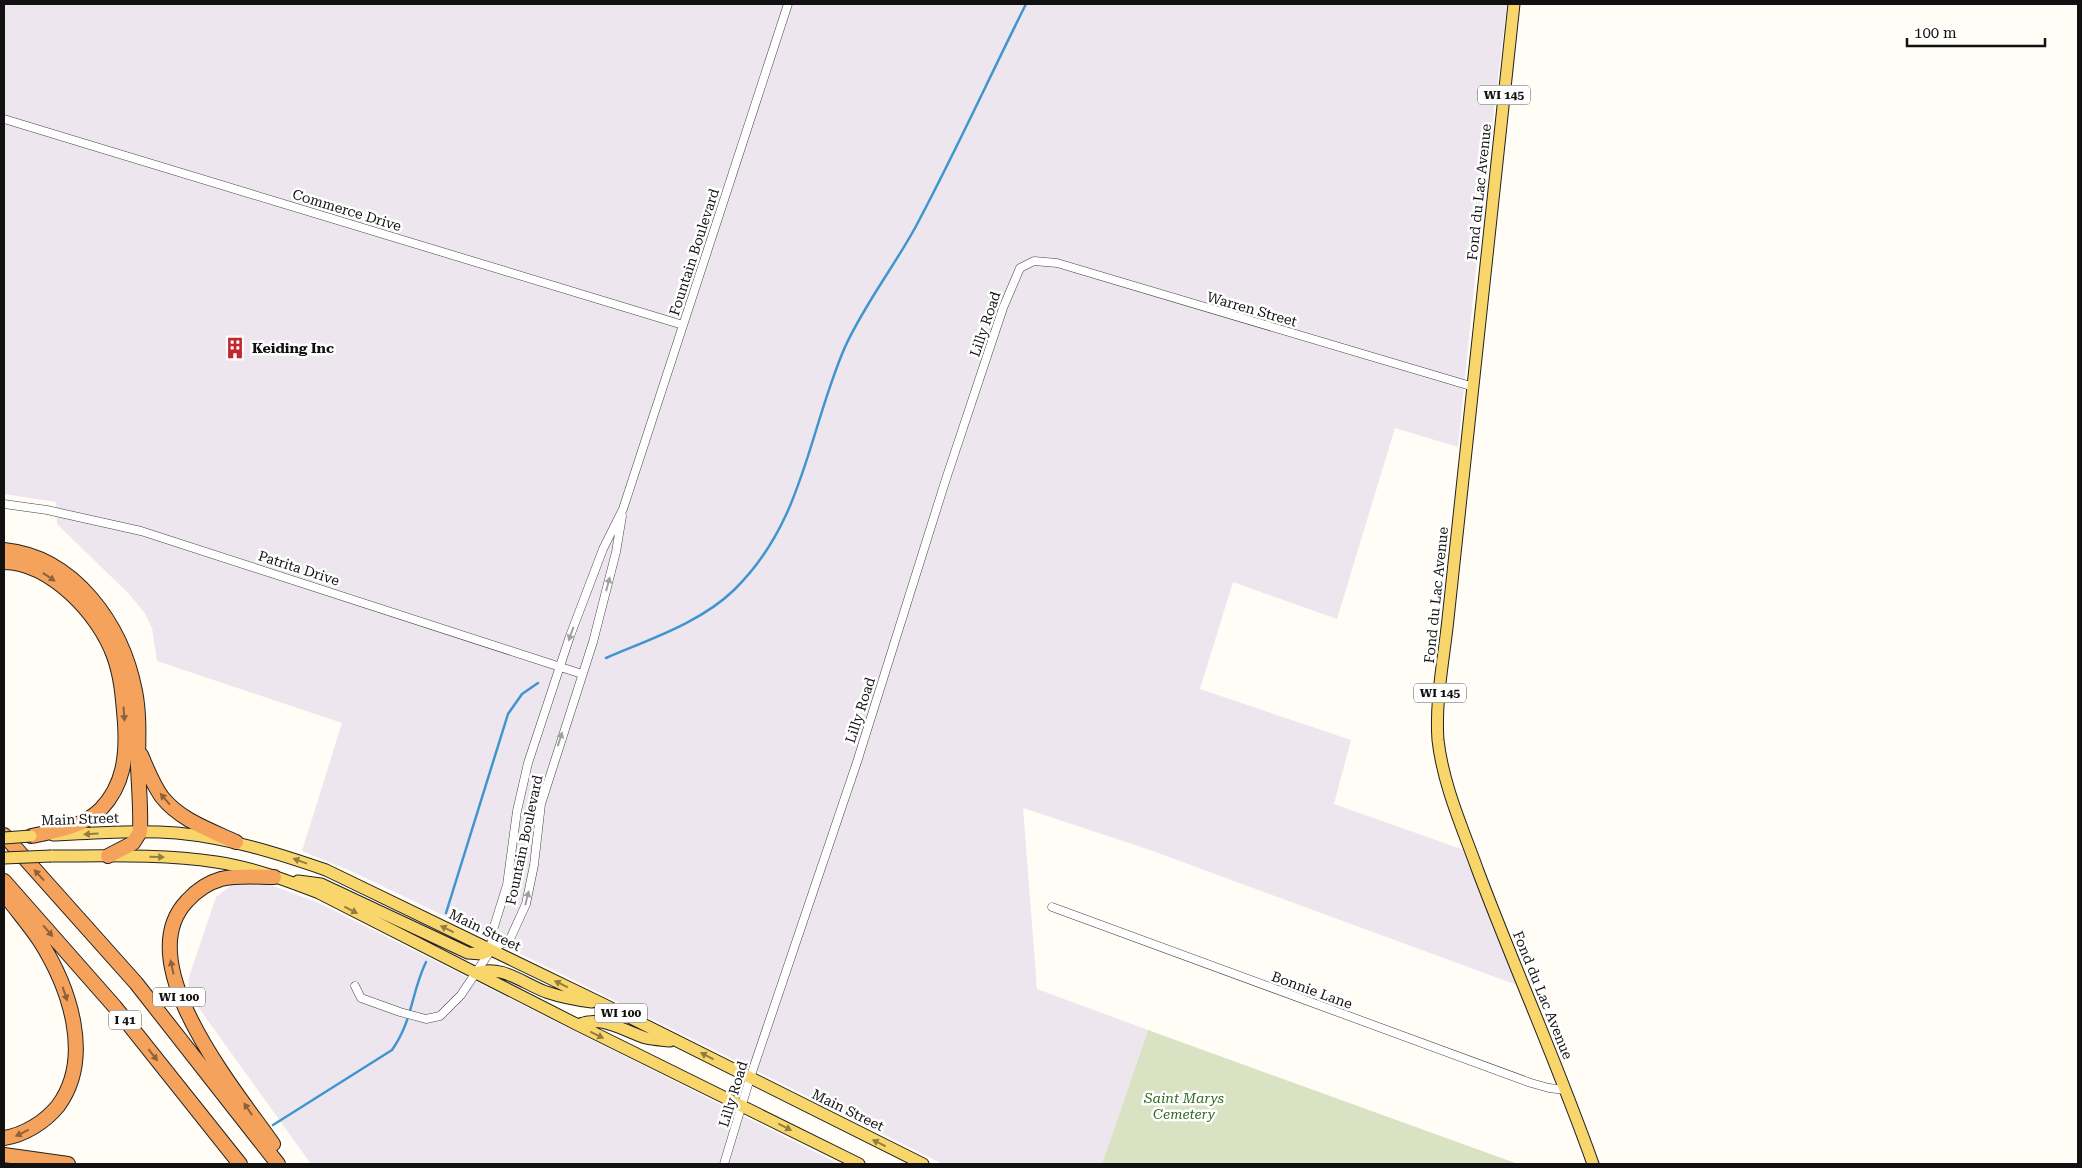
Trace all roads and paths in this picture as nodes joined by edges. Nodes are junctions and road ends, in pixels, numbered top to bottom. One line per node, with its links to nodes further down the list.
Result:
1 (788, 4): 5 (street, Fountain Boulevard)
2 (1514, 4): 6 (main road, Fond du Lac Avenue / WI 145)
3 (4, 119): 5 (street, Commerce Drive)
4 (1023, 266): 6 (street, Warren Street); 31 (street, Lilly Road)
5 (683, 325): 8 (street, Fountain Boulevard)
6 (1474, 388): 32 (main road, Fond du Lac Avenue / WI 145)
7 (4, 504): 11 (street, Patrita Drive)
8 (623, 509): 11 (street, Fountain Boulevard, one-way to 11); 12 (street, Fountain Boulevard, one-way to 8)
9 (4, 550): 13 (highway)
10 (4, 562): 16 (highway, one-way to 16)
11 (560, 667): 12 (street, Patrita Drive); 25 (street, Fountain Boulevard)
12 (582, 674): 25 (street, Fountain Boulevard, one-way to 12)
13 (138, 749): 14 (highway); 17 (highway, one-way to 13)
14 (140, 832): 16 (main road, Main Street / WI 100, one-way to 16); 17 (main road, Main Street / WI 100); 18 (highway)
15 (4, 836): 16 (main road, Main Street / WI 100, bridge); 38 (highway, I 41, one-way to 15)
16 (31, 836)
17 (236, 842): 25 (main road, Main Street / WI 100, one-way to 17)
18 (108, 856): 19 (main road, WI 100, bridge); 20 (main road, WI 100, one-way to 20)
19 (4, 858)
20 (274, 877): 22 (main road, WI 100); 39 (highway, WI 100, one-way to 20)
21 (4, 881): 37 (highway, I 41, one-way to 37)
22 (288, 881): 25 (main road); 26 (main road, WI 100, one-way to 26)
23 (4, 893): 34 (highway, one-way to 34)
24 (1052, 907): 32 (street, Bonnie Lane)
25 (491, 950): 26 (street); 28 (main road, Main Street / WI 100, one-way to 25)
26 (475, 973): 27 (street); 28 (main road); 29 (main road, WI 100)
27 (355, 986)
28 (603, 1004): 30 (main road, Main Street / WI 100)
29 (578, 1025): 30 (main road); 33 (main road, WI 100, one-way to 33)
30 (679, 1042): 31 (main road, Main Street / WI 100, one-way to 30)
31 (750, 1078): 33 (street, Lilly Road); 42 (main road, Main Street / WI 100, one-way to 31)
32 (1565, 1090): 43 (main road, Fond du Lac Avenue / WI 145)
33 (742, 1106): 40 (street, Lilly Road); 41 (main road, WI 100, one-way to 41)
34 (4, 1138)
35 (4, 1155): 36 (highway)
36 (68, 1164)
37 (240, 1164)
38 (278, 1164)
39 (285, 1164)
40 (724, 1164)
41 (859, 1164)
42 (923, 1164)
43 (1593, 1164)

